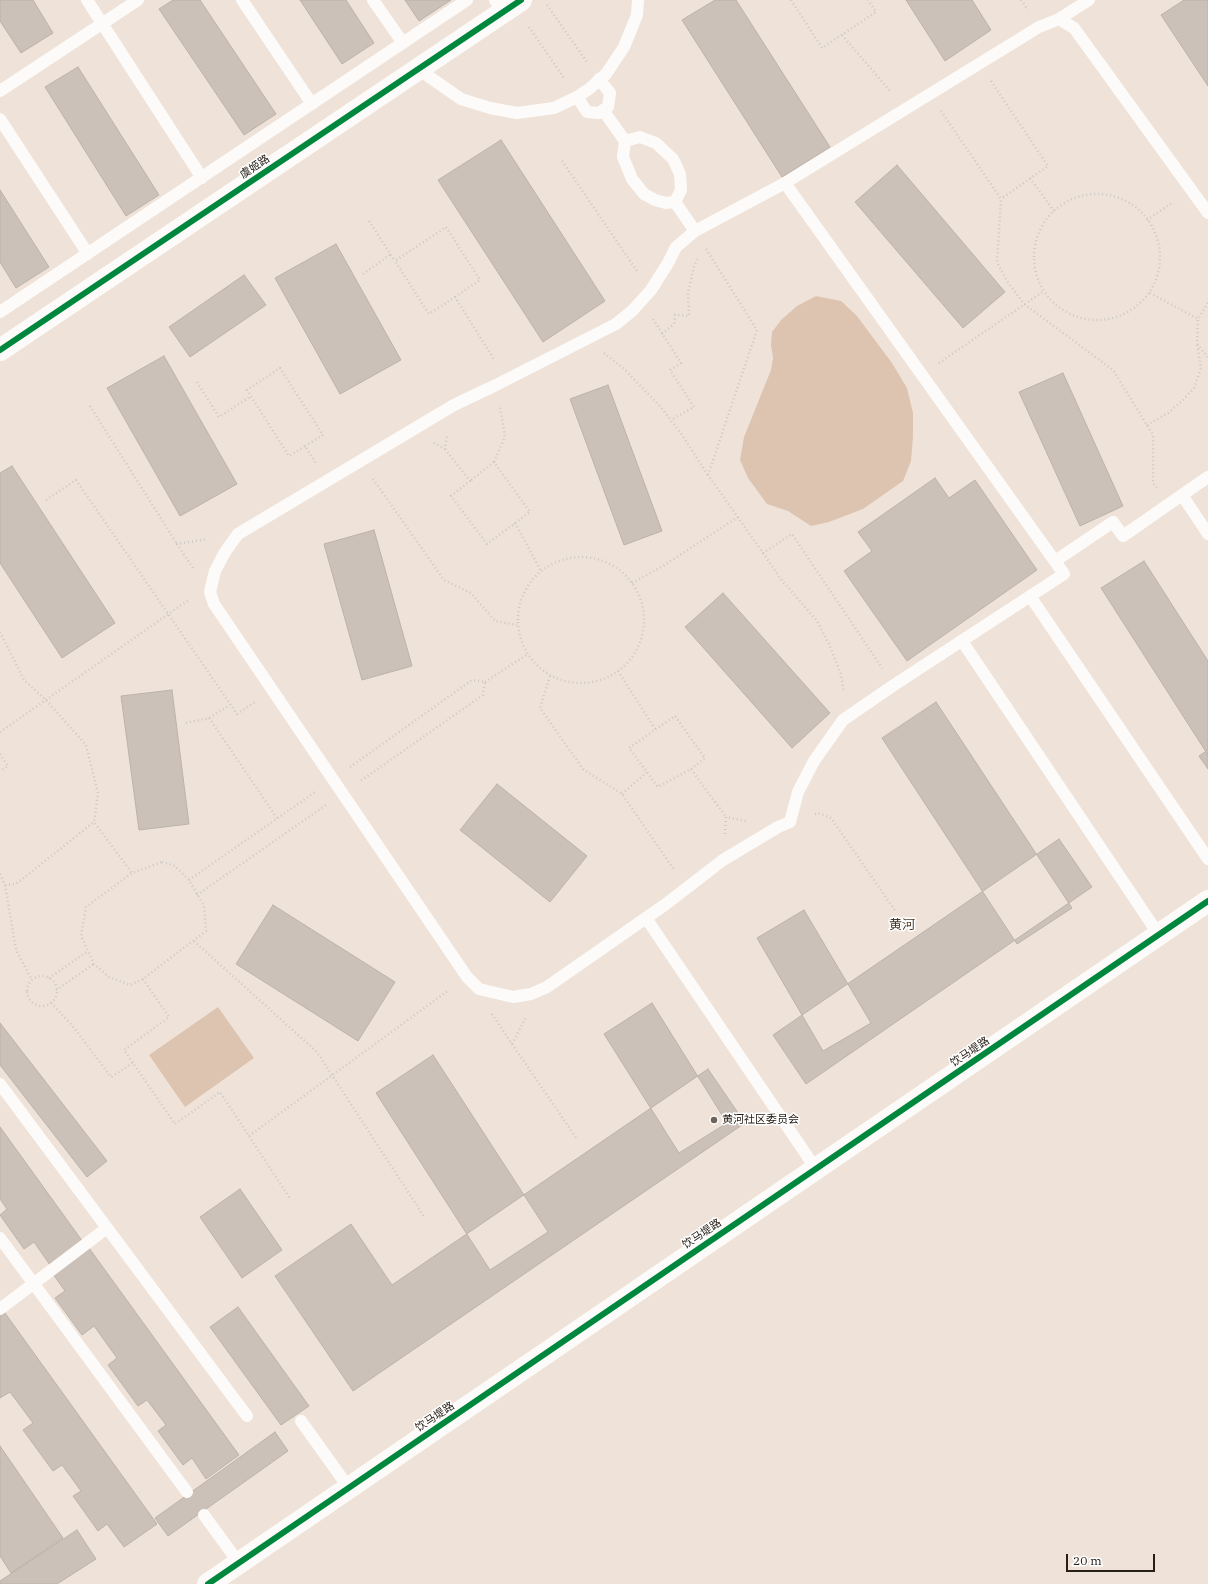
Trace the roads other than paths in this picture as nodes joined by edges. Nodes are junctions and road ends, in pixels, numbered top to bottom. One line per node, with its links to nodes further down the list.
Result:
1 (87, 0): 10 (lane)
2 (138, 0): 10 (lane)
3 (242, 0): 16 (lane)
4 (374, 0): 11 (lane)
5 (467, 0): 11 (lane)
6 (638, 0): 13 (lane)
7 (1089, 0): 9 (lane)
8 (508, 4): 12 (street, 虞姬路)
9 (1059, 19): 21 (lane); 23 (lane)
10 (102, 23): 14 (lane); 20 (lane)
11 (403, 43): 16 (lane)
12 (418, 69): 15 (lane); 27 (street, 虞姬路)
13 (600, 79): 15 (lane); 17 (lane)
14 (0, 91)
15 (577, 97): 17 (lane)
16 (312, 104): 20 (lane)
17 (603, 110): 19 (lane)
18 (0, 119): 25 (lane)
19 (625, 141): 22 (lane); 22 (lane)
20 (202, 178): 25 (lane)
21 (785, 183): 24 (lane); 31 (lane)
22 (675, 202): 24 (lane)
23 (1208, 213)
24 (695, 231): 36 (lane)
25 (88, 254): 26 (lane)
26 (0, 312)
27 (0, 350)
28 (1208, 477): 29 (lane)
29 (1182, 495): 30 (lane); 31 (lane)
30 (1208, 534)
31 (1055, 561): 32 (lane)
32 (1030, 596): 33 (lane); 34 (lane)
33 (962, 641): 36 (lane); 37 (lane)
34 (1208, 859)
35 (1208, 901): 37 (street, 饮马堤路)
36 (646, 918): 39 (lane)
37 (1159, 935): 39 (street, 饮马堤路)
38 (0, 1084): 40 (lane)
39 (816, 1169): 46 (street, 饮马堤路)
40 (107, 1228): 42 (lane); 44 (lane)
41 (0, 1238): 42 (lane)
42 (34, 1284): 43 (lane); 47 (lane)
43 (0, 1310)
44 (247, 1416)
45 (301, 1421): 46 (lane)
46 (349, 1488): 49 (street, 饮马堤路)
47 (187, 1492)
48 (204, 1515): 49 (lane)
49 (239, 1563): 50 (street, 饮马堤路)
50 (208, 1584)

